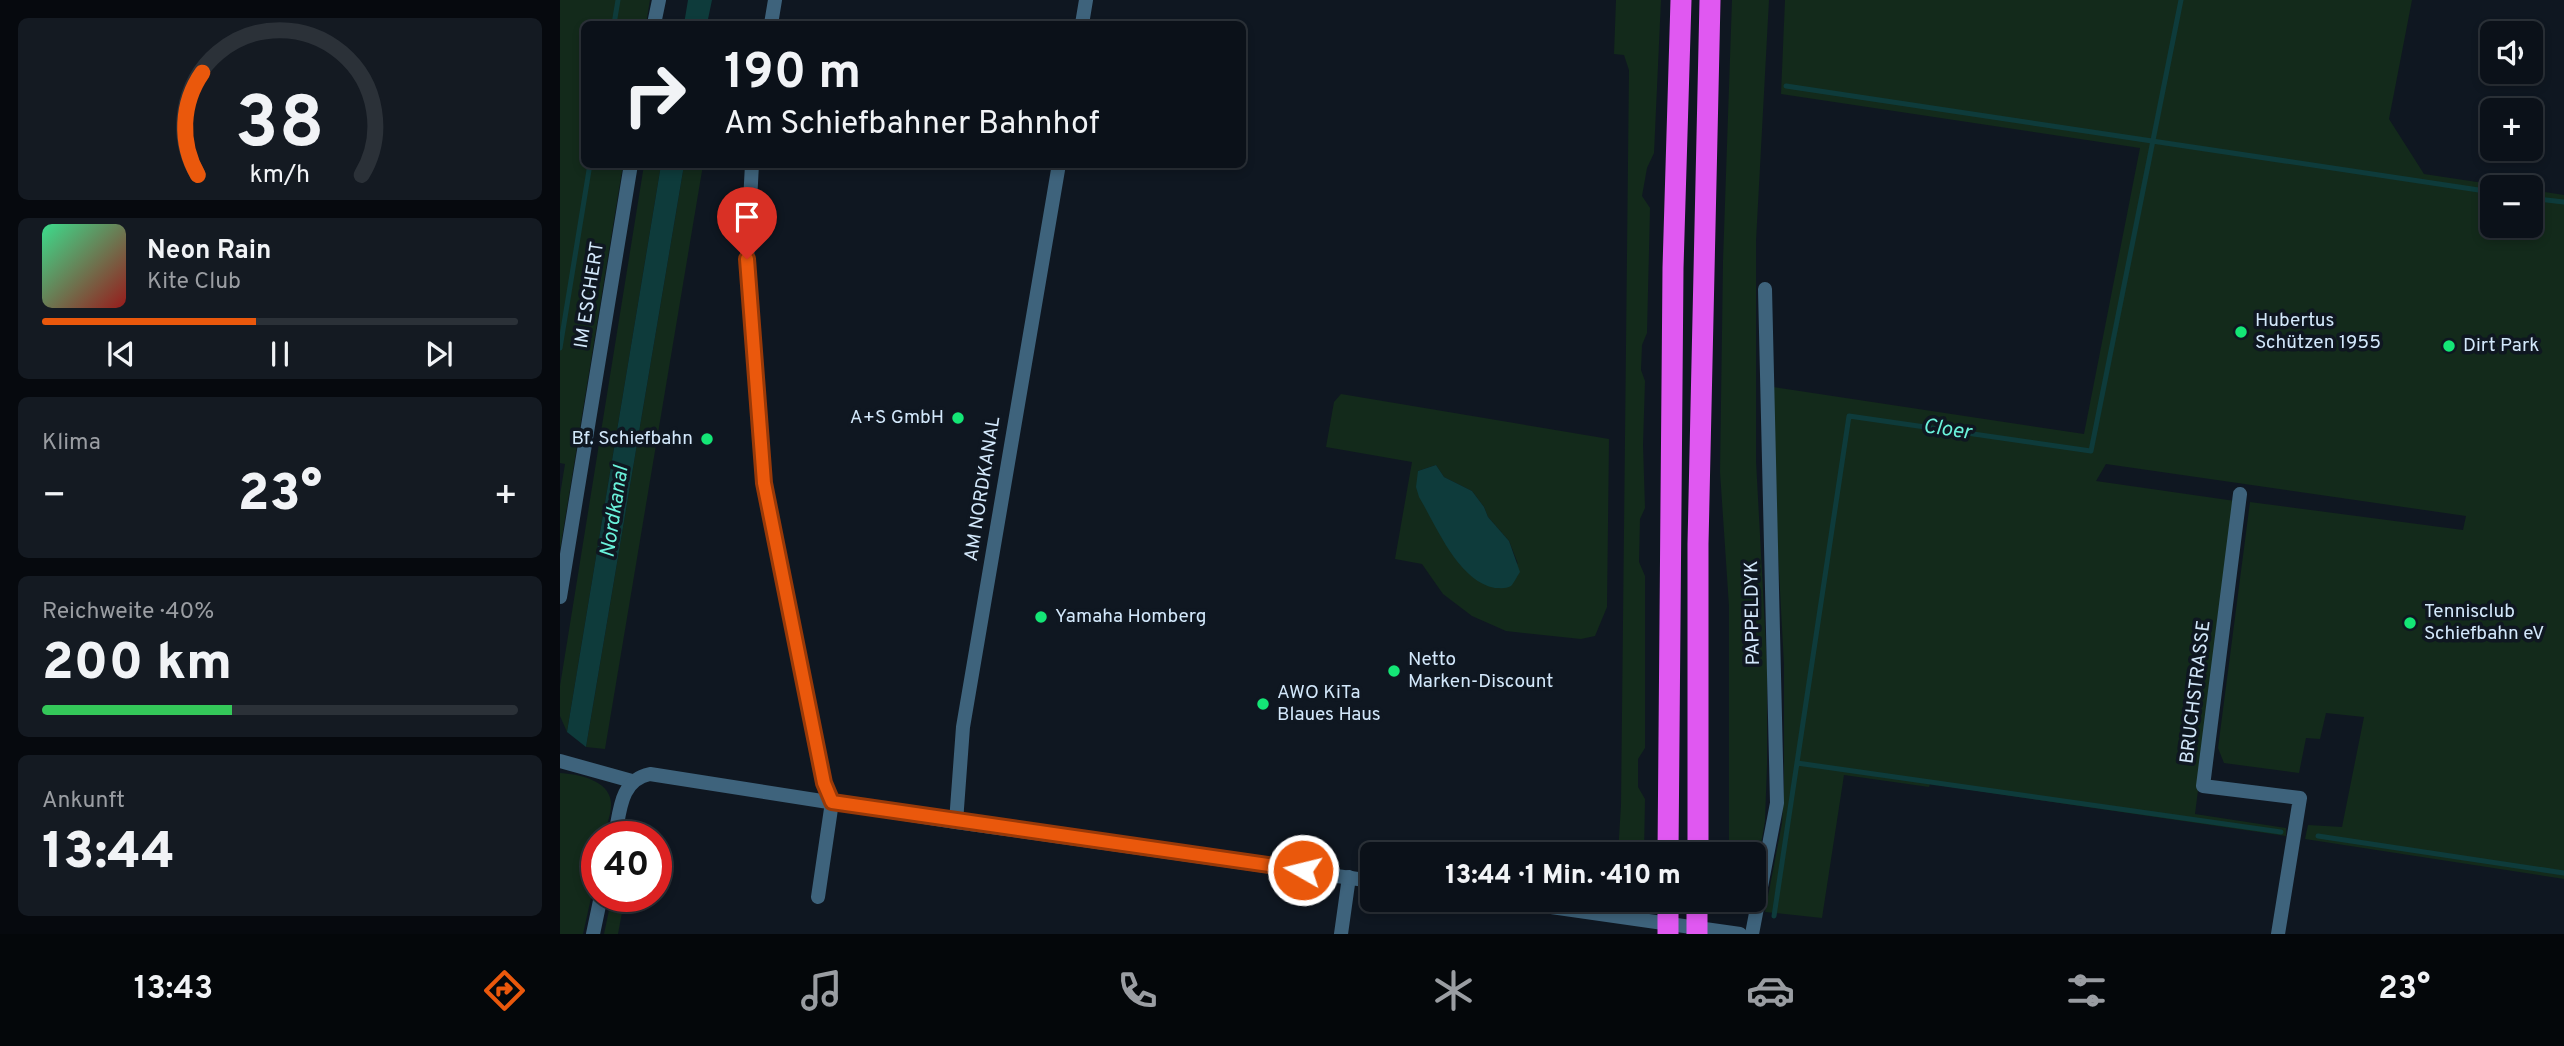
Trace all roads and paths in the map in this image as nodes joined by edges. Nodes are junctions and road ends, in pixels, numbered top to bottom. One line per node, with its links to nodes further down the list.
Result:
1 (659, 0): 6 (street)
2 (775, 0): 7 (street)
3 (1086, 0): 8 (street)
4 (1681, 0): 20 (highway)
5 (1710, 0): 21 (highway)
6 (655, 21)
7 (772, 21)
8 (1082, 21)
9 (630, 168): 14 (street, IM ESCHERT)
10 (752, 168): 17 (street)
11 (1058, 168): 19 (street, AM NORDKANAL)
12 (1765, 289): 34 (street, PAPPELDYK)
13 (2240, 494): 35 (street, BRUCHSTRASSE)
14 (560, 597)
15 (560, 761): 16 (street)
16 (632, 781): 17 (street); 18 (street)
17 (832, 802): 19 (street); 24 (street)
18 (618, 821)
19 (956, 822): 22 (street)
20 (1668, 842)
21 (1698, 842)
22 (1349, 877): 23 (street); 30 (street)
23 (1360, 879)
24 (818, 897)
25 (598, 912): 29 (street)
26 (1585, 912): 33 (street)
27 (1668, 912): 31 (highway, bridge)
28 (1698, 912): 32 (highway, bridge)
29 (593, 934)
30 (1341, 934)
31 (1668, 934)
32 (1697, 934)
33 (1740, 934)
34 (1752, 934)
35 (2278, 934)

